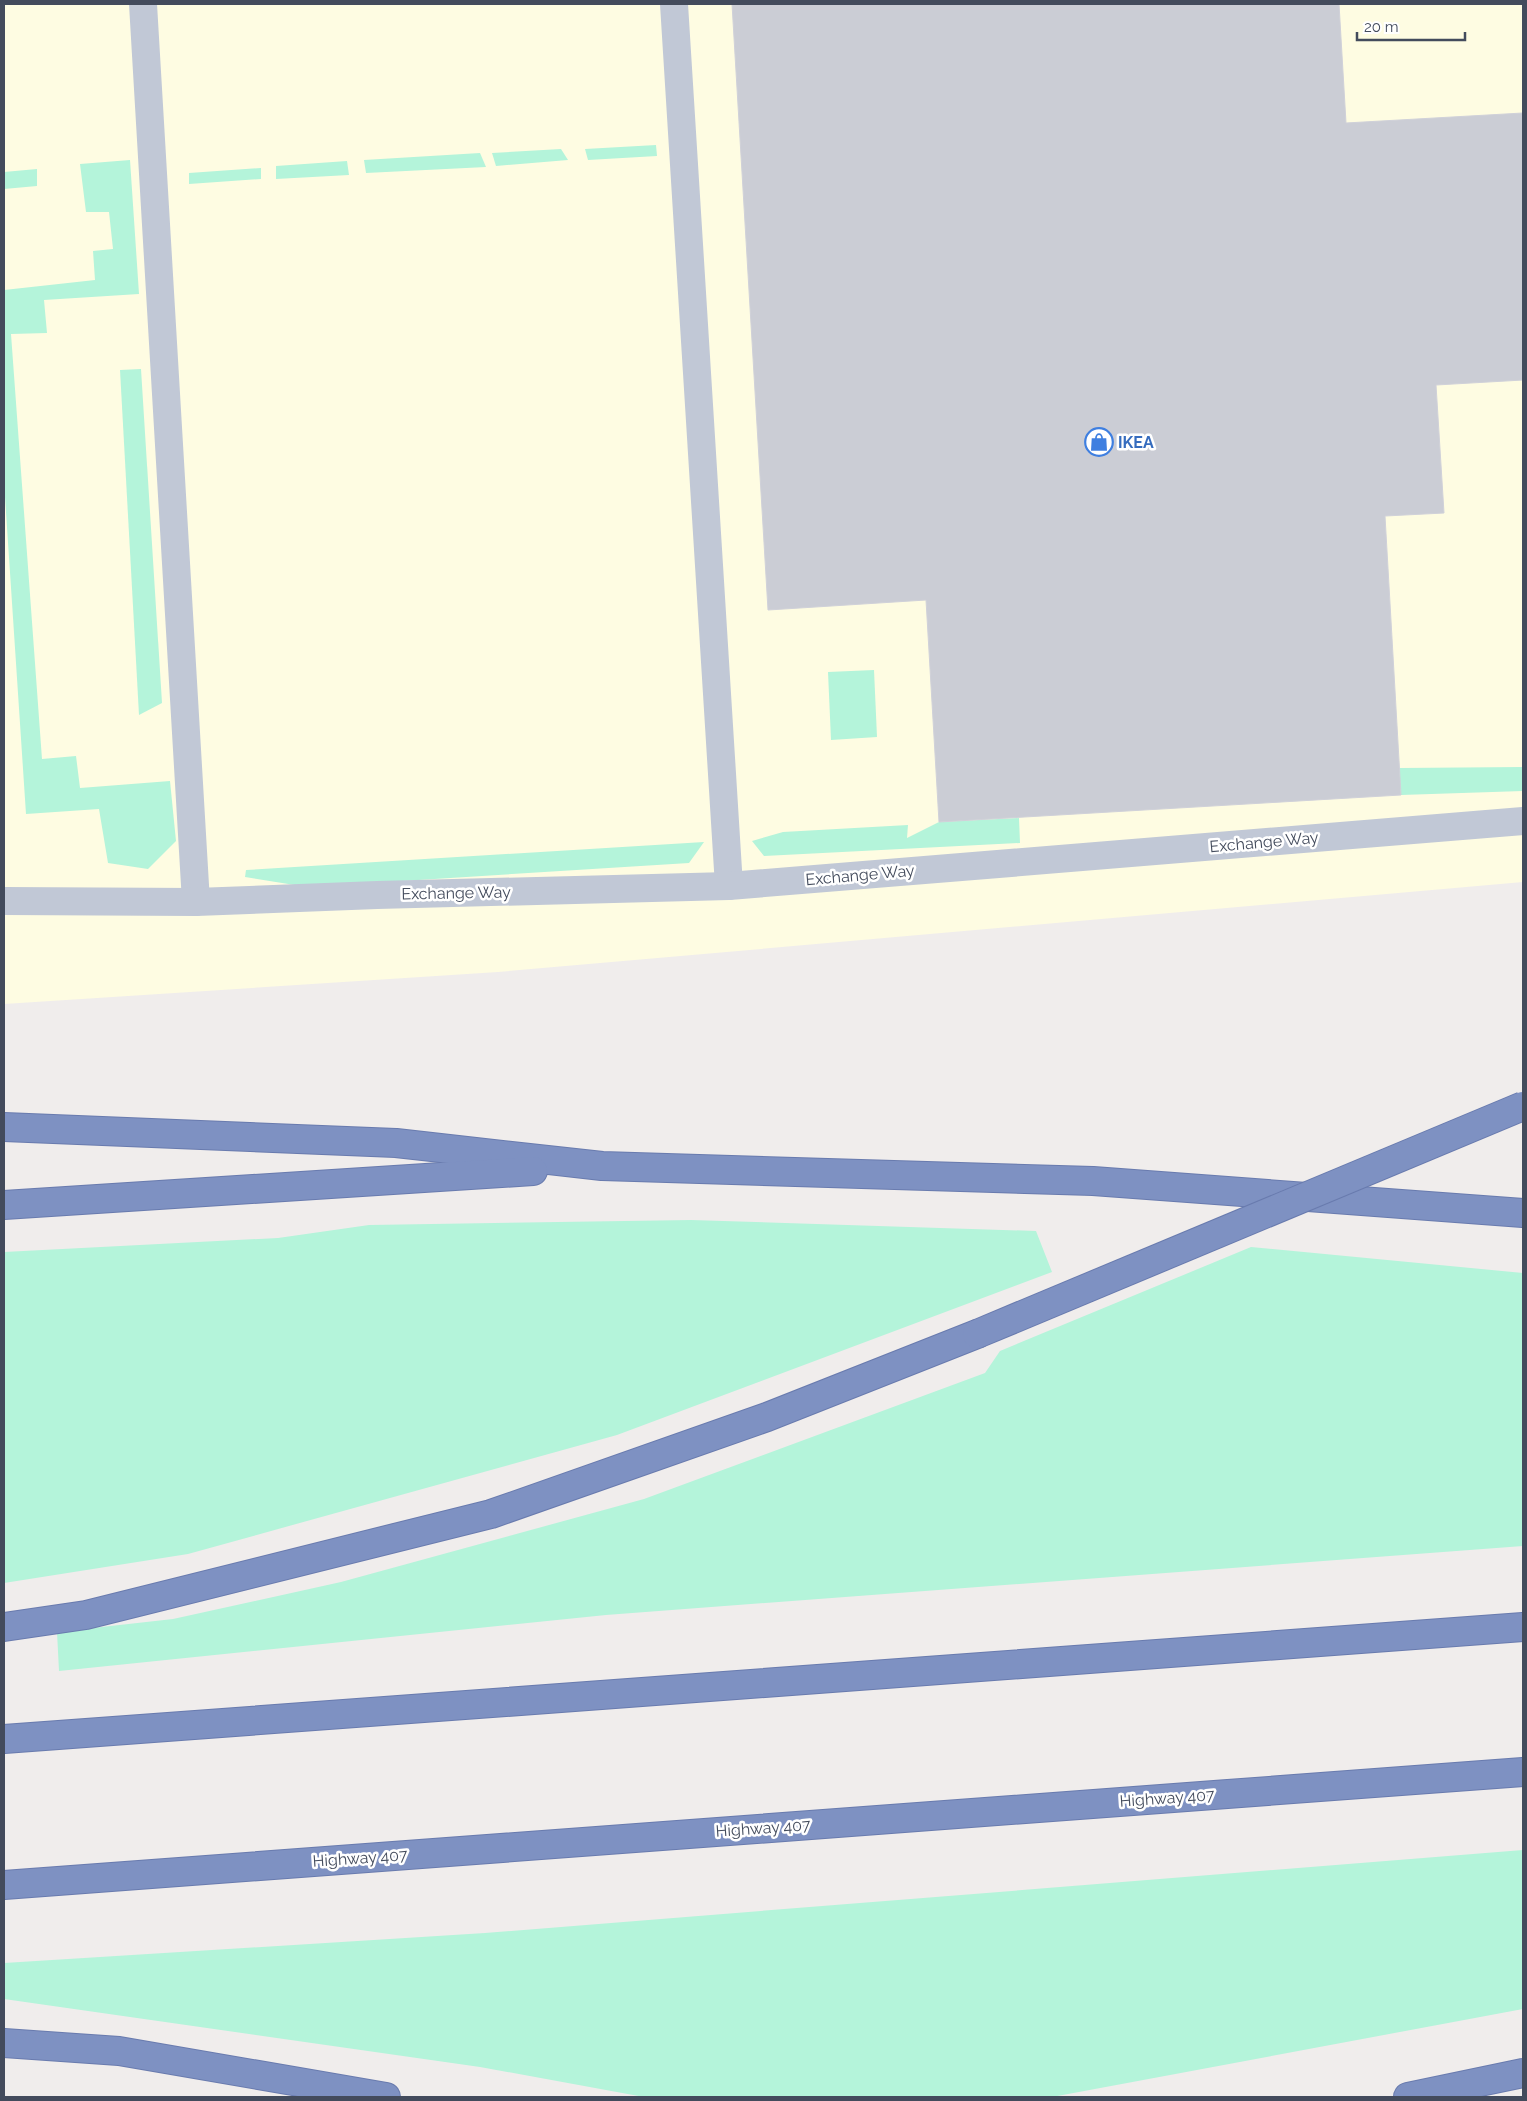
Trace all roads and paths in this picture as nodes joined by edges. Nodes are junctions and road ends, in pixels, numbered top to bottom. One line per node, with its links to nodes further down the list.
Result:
1 (143, 4): 6 (street)
2 (674, 4): 4 (street)
3 (1523, 821): 4 (street, Exchange Way)
4 (729, 886): 6 (street, Exchange Way)
5 (4, 901): 6 (street, Exchange Way)
6 (196, 902)
7 (1523, 1106): 12 (highway, bridge)
8 (4, 1127): 9 (highway)
9 (602, 1166): 10 (highway); 11 (highway)
10 (4, 1205)
11 (1523, 1213)
12 (4, 1627)
13 (1523, 1627): 14 (highway)
14 (4, 1739)
15 (1523, 1772): 16 (highway, Highway 407)
16 (4, 1884)
17 (4, 2044): 19 (highway)
18 (1523, 2073): 20 (highway)
19 (386, 2097)
20 (1408, 2097)

